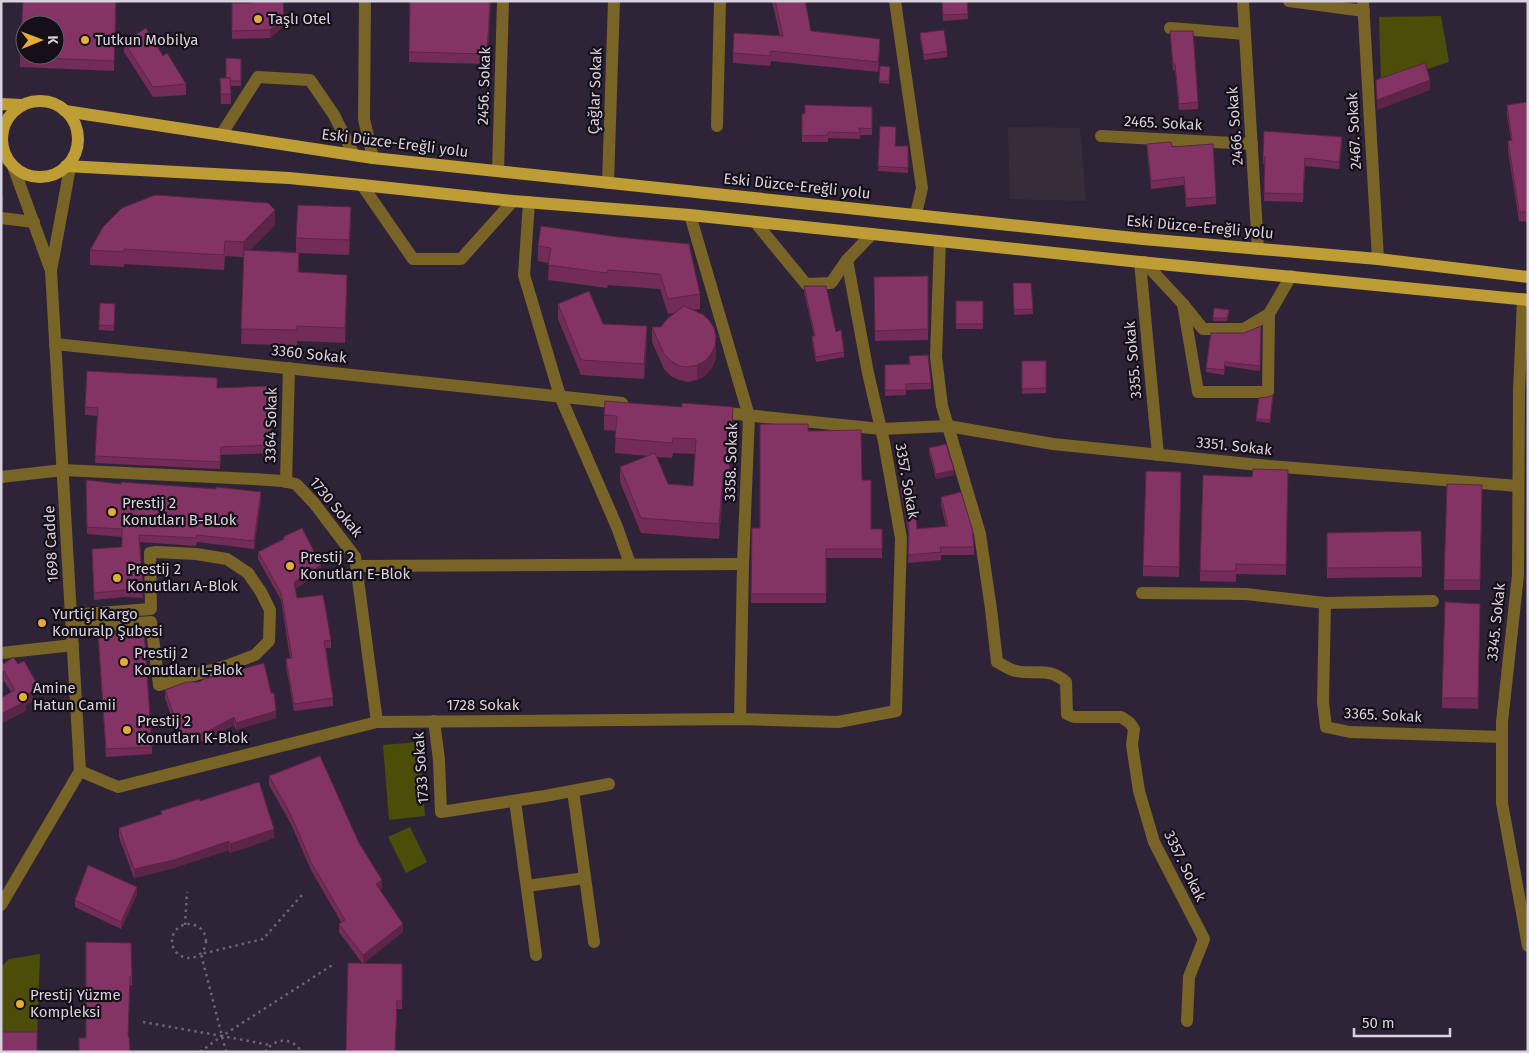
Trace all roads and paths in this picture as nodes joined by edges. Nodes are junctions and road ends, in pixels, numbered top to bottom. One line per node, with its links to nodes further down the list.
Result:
1 (365, 1): 19 (street)
2 (503, 1): 22 (street, 2456. Sokak)
3 (614, 1): 23 (street, Çağlar Sokak)
4 (720, 1): 14 (street)
5 (895, 1): 27 (street)
6 (1243, 1): 10 (street, 2466. Sokak)
7 (1289, 1): 8 (street)
8 (1363, 6): 36 (street, 2467. Sokak)
9 (1170, 28): 10 (street)
10 (1245, 34): 17 (street, 2466. Sokak)
11 (1, 104): 12 (main road)
12 (22, 105): 13 (main road); 21 (main road)
13 (65, 111): 15 (main road, Eski Düzce-Ereğli yolu); 20 (main road)
14 (717, 126)
15 (221, 135): 18 (main road, Eski Düzce-Ereğli yolu); 18 (street)
16 (1101, 136): 17 (street, 2465. Sokak)
17 (1252, 144): 34 (street, 2466. Sokak)
18 (354, 155): 19 (main road, Eski Düzce-Ereğli yolu)
19 (373, 158): 22 (main road, Eski Düzce-Ereğli yolu)
20 (69, 164): 21 (main road); 24 (main road); 38 (street, 1698 Cadde)
21 (7, 165): 30 (street)
22 (498, 171): 23 (main road, Eski Düzce-Ereğli yolu)
23 (608, 183): 27 (main road, Eski Düzce-Ereğli yolu)
24 (362, 185): 25 (main road); 25 (street)
25 (514, 200): 26 (main road)
26 (530, 202): 28 (main road); 46 (street)
27 (916, 214): 34 (main road, Eski Düzce-Ereğli yolu)
28 (690, 215): 31 (main road); 49 (street, 3358. Sokak)
29 (1, 218): 30 (street)
30 (34, 222): 38 (street)
31 (755, 222): 32 (main road); 35 (street)
32 (872, 234): 33 (main road); 35 (street)
33 (940, 241): 37 (main road); 50 (street)
34 (1258, 249): 36 (main road, Eski Düzce-Ereğli yolu)
35 (847, 260): 51 (street, 3357. Sokak)
36 (1378, 260): 40 (main road, Eski Düzce-Ereğli yolu)
37 (1142, 262): 39 (main road); 42 (street); 52 (street, 3355. Sokak)
38 (51, 271): 44 (street, 1698 Cadde)
39 (1291, 276): 41 (main road); 43 (street)
40 (1528, 277)
41 (1525, 300): 56 (street, 3345. Sokak)
42 (1183, 304): 43 (street); 43 (street)
43 (1268, 314)
44 (55, 344): 45 (street, 3360 Sokak); 53 (street, 1698 Cadde)
45 (289, 368): 46 (street, 3360 Sokak); 55 (street, 3364 Sokak)
46 (560, 396): 47 (street, 3360 Sokak); 57 (street)
47 (636, 404)
48 (702, 411): 49 (street, 3351. Sokak)
49 (749, 416): 51 (street, 3351. Sokak); 58 (street, 3358. Sokak)
50 (948, 426): 51 (street, 3351. Sokak); 52 (street, 3351. Sokak); 88 (street, 3357. Sokak)
51 (881, 429): 67 (street, 3357. Sokak)
52 (1158, 455): 56 (street, 3351. Sokak)
53 (62, 470): 54 (street, 1730 Sokak); 55 (street, 1730 Sokak); 63 (street, 1698 Cadde)
54 (1, 477)
55 (286, 482): 59 (street, 1730 Sokak)
56 (1518, 486): 71 (street, 3345. Sokak)
57 (630, 564): 58 (street); 59 (street)
58 (743, 564): 68 (street, 3358. Sokak)
59 (356, 566): 70 (street, 1730 Sokak)
60 (1142, 593): 62 (street)
61 (1433, 601): 62 (street)
62 (1325, 603): 71 (street, 3365. Sokak)
63 (71, 615): 64 (street, 1698 Cadde); 64 (street)
64 (72, 628): 65 (street, 1698 Cadde)
65 (73, 645): 66 (street); 72 (street, 1698 Cadde)
66 (1, 653)
67 (896, 712): 68 (street, 1728 Sokak)
68 (740, 719): 69 (street, 1728 Sokak)
69 (434, 721): 70 (street, 1728 Sokak); 75 (street, 1733 Sokak)
70 (377, 722): 72 (street, 1728 Sokak)
71 (1502, 737): 84 (street, 3345. Sokak)
72 (80, 770): 77 (street)
73 (609, 784): 74 (street)
74 (573, 791): 75 (street); 76 (street)
75 (515, 801): 78 (street)
76 (585, 878): 78 (street); 83 (street)
77 (6, 885): 81 (street)
78 (527, 886): 86 (street)
79 (187, 892): 82 (path)
80 (302, 895): 85 (path)
81 (1, 905)
82 (185, 925): 85 (path); 85 (path)
83 (594, 942)
84 (1528, 946)
85 (201, 954): 90 (path)
86 (536, 955)
87 (334, 964): 90 (path)
88 (1187, 1021)
89 (143, 1022): 90 (path)
90 (222, 1036): 91 (path); 92 (path); 93 (path)
91 (270, 1045): 94 (path); 95 (path)
92 (200, 1052)
93 (226, 1052)
94 (265, 1052)
95 (302, 1052)

